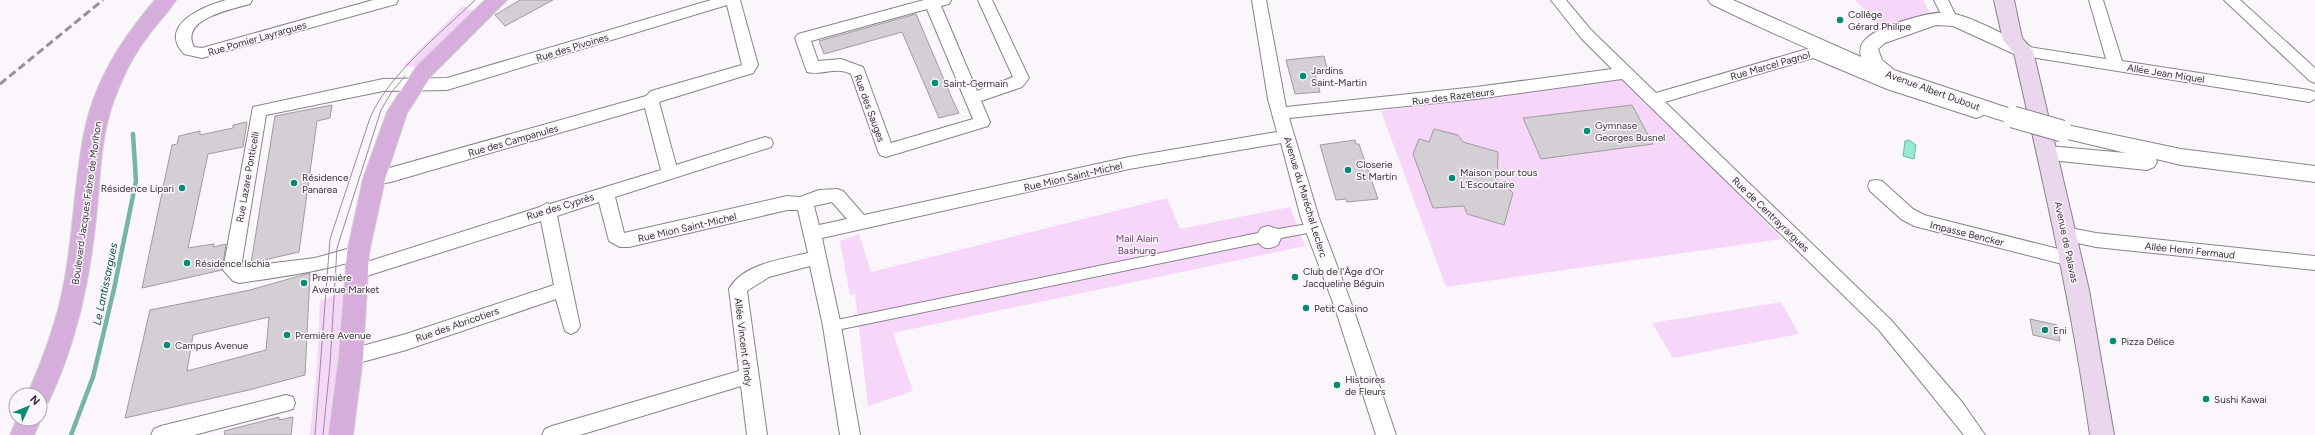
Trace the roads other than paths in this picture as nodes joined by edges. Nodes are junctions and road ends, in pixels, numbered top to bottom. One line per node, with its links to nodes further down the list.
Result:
1 (166, 0): 53 (main road, Boulevard Jacques Fabre de Morlhon)
2 (245, 0): 3 (street, Rue Pomier Layrargues)
3 (391, 0)
4 (497, 0): 23 (main road)
5 (728, 0): 23 (street, Rue des Pivoines)
6 (733, 0): 26 (street, Rue des Campanules)
7 (985, 0): 25 (street)
8 (1259, 0): 28 (street, Avenue du Maréchal Leclerc)
9 (1558, 0): 20 (street, Rue de Centrayrargues)
10 (1717, 0): 21 (street)
11 (1941, 0): 17 (street)
12 (2004, 0): 18 (main road, Avenue de Palavas)
13 (2014, 0): 18 (main road, Avenue de Palavas)
14 (2096, 0): 19 (street)
15 (2231, 0): 22 (street)
16 (935, 1): 25 (street, Rue des Sauges); 25 (street, Rue des Sauges)
17 (1950, 18): 18 (street); 21 (street, Avenue Albert Dubout)
18 (2023, 51): 19 (street, Allée Jean Miquel); 30 (main road, Avenue de Palavas)
19 (2116, 65): 24 (street, Allée Jean Miquel)
20 (1625, 73): 27 (street, Rue de Centrayrargues); 28 (street, Rue des Razeteurs)
21 (1887, 75): 30 (street, Avenue Albert Dubout, bridge)
22 (2315, 77)
23 (415, 84): 35 (main road); 46 (street, Rue Lazare Ponticelli)
24 (2309, 96)
25 (973, 98)
26 (651, 100): 33 (street); 35 (street, Rue des Campanules)
27 (1653, 100): 30 (street, Rue Marcel Pagnol); 61 (street, Rue de Centrayrargues)
28 (1281, 113): 29 (street, Avenue du Maréchal Leclerc)
29 (1287, 136): 40 (street, Rue Mion Saint-Michel); 41 (street, Avenue du Maréchal Leclerc)
30 (2052, 139): 32 (street); 32 (street); 43 (main road, Avenue de Palavas)
31 (765, 142): 33 (street, Rue des Cyprès)
32 (2292, 172): 34 (street)
33 (670, 173): 37 (street, Rue des Cyprès)
34 (2315, 174)
35 (374, 179): 46 (main road)
36 (1876, 186): 45 (street, Impasse Bencker)
37 (605, 192): 38 (street, Rue Mion Saint-Michel); 39 (street, Rue des Cyprès)
38 (803, 204): 40 (street, Rue Mion Saint-Michel); 42 (street)
39 (547, 210): 46 (street, Rue des Cyprès); 48 (street)
40 (861, 224): 42 (street, Rue Mion Saint-Michel)
41 (1314, 228): 50 (street); 60 (street, Avenue du Maréchal Leclerc)
42 (814, 233): 44 (street)
43 (2065, 234): 45 (main road, Avenue de Palavas); 47 (street, Allée Henri Fermaud)
44 (818, 257): 50 (street); 52 (street, Allée Vincent d'Indy)
45 (2070, 258): 62 (main road, Avenue de Palavas)
46 (357, 262): 51 (main road)
47 (2315, 263)
48 (563, 289): 49 (street); 51 (street, Rue des Abricotiers)
49 (571, 326)
50 (832, 326): 59 (street)
51 (351, 357): 56 (main road)
52 (749, 376): 57 (street); 58 (street, Allée Vincent d'Indy)
53 (43, 387)
54 (286, 403): 55 (street)
55 (161, 435)
56 (341, 435)
57 (552, 435)
58 (757, 435)
59 (850, 435)
60 (1386, 435)
61 (1975, 435)
62 (2102, 435)

